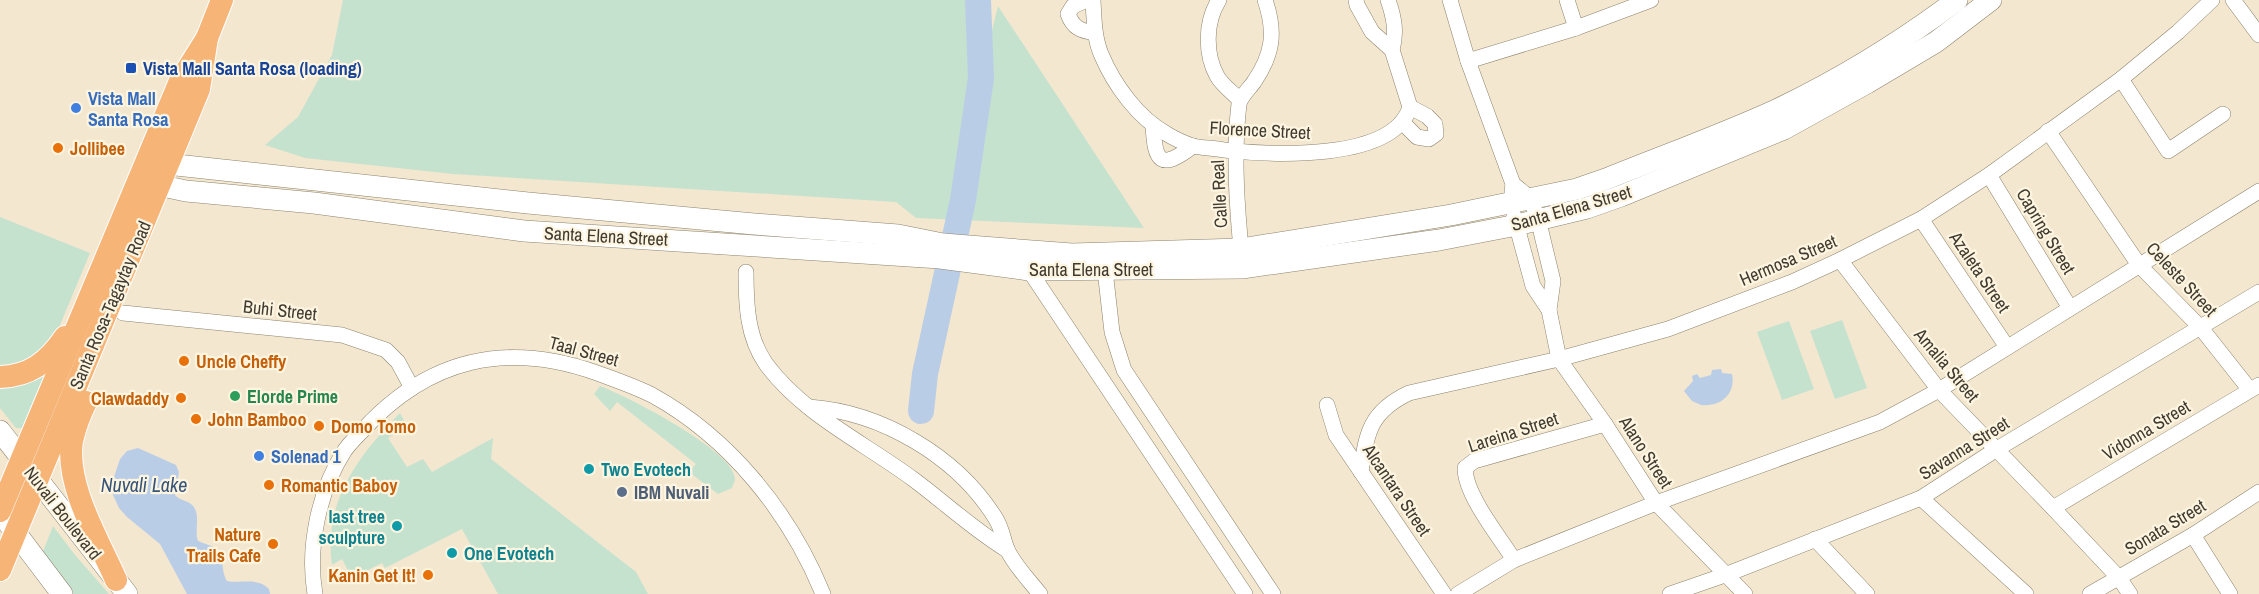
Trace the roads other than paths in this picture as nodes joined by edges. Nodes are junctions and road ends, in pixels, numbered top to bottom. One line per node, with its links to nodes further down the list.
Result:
1 (222, 0): 18 (main road, Santa Rosa-Tagaytay Road)
2 (1087, 0): 16 (street)
3 (1094, 0): 16 (street, Florence Street)
4 (1219, 0): 22 (street)
5 (1265, 0): 22 (street)
6 (1356, 0): 19 (street)
7 (1388, 0): 19 (street)
8 (1450, 0): 20 (street)
9 (1567, 0): 15 (street)
10 (1651, 0): 15 (street)
11 (1957, 0): 33 (street, Santa Elena Street)
12 (1991, 0): 35 (street, Santa Elena Street)
13 (2212, 0): 21 (street, Hermosa Street)
14 (2233, 0): 17 (street)
15 (1576, 28): 20 (street)
16 (1095, 33): 26 (street, Florence Street)
17 (2259, 35)
18 (207, 38): 31 (main road, Santa Rosa-Tagaytay Road); 31 (main road, Santa Rosa-Tagaytay Road)
19 (1392, 50): 23 (street)
20 (1468, 61): 33 (street)
21 (2121, 79): 24 (street); 27 (street, Hermosa Street)
22 (1240, 100): 29 (street, Calle Real)
23 (1410, 107): 25 (street, Florence Street); 25 (street)
24 (2223, 114)
25 (1402, 122): 29 (street, Florence Street)
26 (1153, 125): 28 (street, Florence Street); 28 (street)
27 (2048, 131): 30 (street, Hermosa Street); 42 (street, Celeste Street)
28 (1193, 146): 29 (street, Florence Street)
29 (1236, 151): 40 (street, Calle Real)
30 (1989, 175): 36 (street, Hermosa Street); 48 (street, Capring Street)
31 (155, 180): 34 (street, Santa Elena Street); 38 (street, Santa Elena Street); 47 (main road, Santa Rosa-Tagaytay Road); 50 (main road); 56 (main road, Santa Rosa-Tagaytay Road)
32 (2259, 191): 42 (street)
33 (1518, 195): 35 (street); 37 (street); 40 (street, Santa Elena Street)
34 (528, 203): 38 (street); 39 (street, Santa Elena Street)
35 (1538, 219): 37 (street, Santa Elena Street); 49 (street)
36 (1921, 219): 41 (street, Hermosa Street); 52 (street, Azaleta Street)
37 (1517, 225): 40 (street, Santa Elena Street); 49 (street)
38 (524, 231): 39 (street, Santa Elena Street)
39 (957, 253): 40 (street, Santa Elena Street); 43 (street, Santa Elena Street)
40 (1242, 259): 44 (street, Santa Elena Street)
41 (1840, 260): 54 (street, Hermosa Street); 59 (street, Amalia Street)
42 (2139, 265): 48 (street); 51 (street, Celeste Street)
43 (1029, 270): 44 (street, Santa Elena Street); 86 (street)
44 (1105, 270): 87 (street)
45 (746, 272): 61 (street)
46 (2259, 292): 51 (street, Savanna Street)
47 (90, 298): 55 (main road); 65 (main road, Santa Rosa-Tagaytay Road)
48 (2070, 308): 52 (street)
49 (1549, 310): 54 (street, Alano Street)
50 (123, 313): 53 (main road); 57 (street, Buhi Street)
51 (2201, 328): 58 (street, Celeste Street); 64 (street, Savanna Street)
52 (2007, 347): 59 (street)
53 (106, 353): 56 (main road); 81 (main road)
54 (1559, 359): 62 (street, Alano Street); 66 (street, Hermosa Street)
55 (0, 377)
56 (75, 388): 67 (main road, Santa Rosa-Tagaytay Road)
57 (412, 388): 83 (street, Taal Street); 84 (street, Taal Street)
58 (2255, 388): 71 (street, Vidonna Street)
59 (1939, 390): 64 (street, Amalia Street); 70 (street)
60 (1327, 405): 66 (street, Alcantara Street)
61 (809, 407): 76 (street); 76 (street)
62 (1605, 424): 70 (street, Alano Street); 77 (street, Lareina Street)
63 (0, 431): 65 (street, Nuvali Boulevard)
64 (1997, 450): 69 (street, Savanna Street); 71 (street, Amalia Street)
65 (22, 460): 67 (street, Nuvali Boulevard); 72 (main road, Santa Rosa-Tagaytay Road)
66 (1361, 472): 88 (street, Alcantara Street)
67 (37, 479): 73 (main road, Santa Rosa-Tagaytay Road); 81 (street, Nuvali Boulevard)
68 (2259, 492): 74 (street, Sonata Street)
69 (1921, 498): 75 (street, Savanna Street); 93 (street)
70 (1656, 503): 77 (street); 79 (street, Alano Street)
71 (2054, 508): 80 (street, Amalia Street)
72 (0, 512): 73 (street)
73 (15, 532): 78 (main road, Santa Rosa-Tagaytay Road); 82 (street)
74 (2193, 535): 80 (street, Sonata Street); 96 (street)
75 (1815, 539): 79 (street, Savanna Street); 92 (street)
76 (1007, 550): 85 (street)
77 (1514, 560): 89 (street)
78 (0, 570)
79 (1725, 575): 90 (street, Savanna Street); 91 (street, Alano Street)
80 (2119, 578): 94 (street, Sonata Street); 95 (street, Amalia Street)
81 (121, 587)
82 (62, 594)
83 (315, 594)
84 (823, 594)
85 (1040, 594)
86 (1245, 594)
87 (1273, 594)
88 (1444, 594)
89 (1458, 594)
90 (1670, 594)
91 (1745, 594)
92 (1867, 594)
93 (2026, 594)
94 (2090, 594)
95 (2130, 594)
96 (2230, 594)

